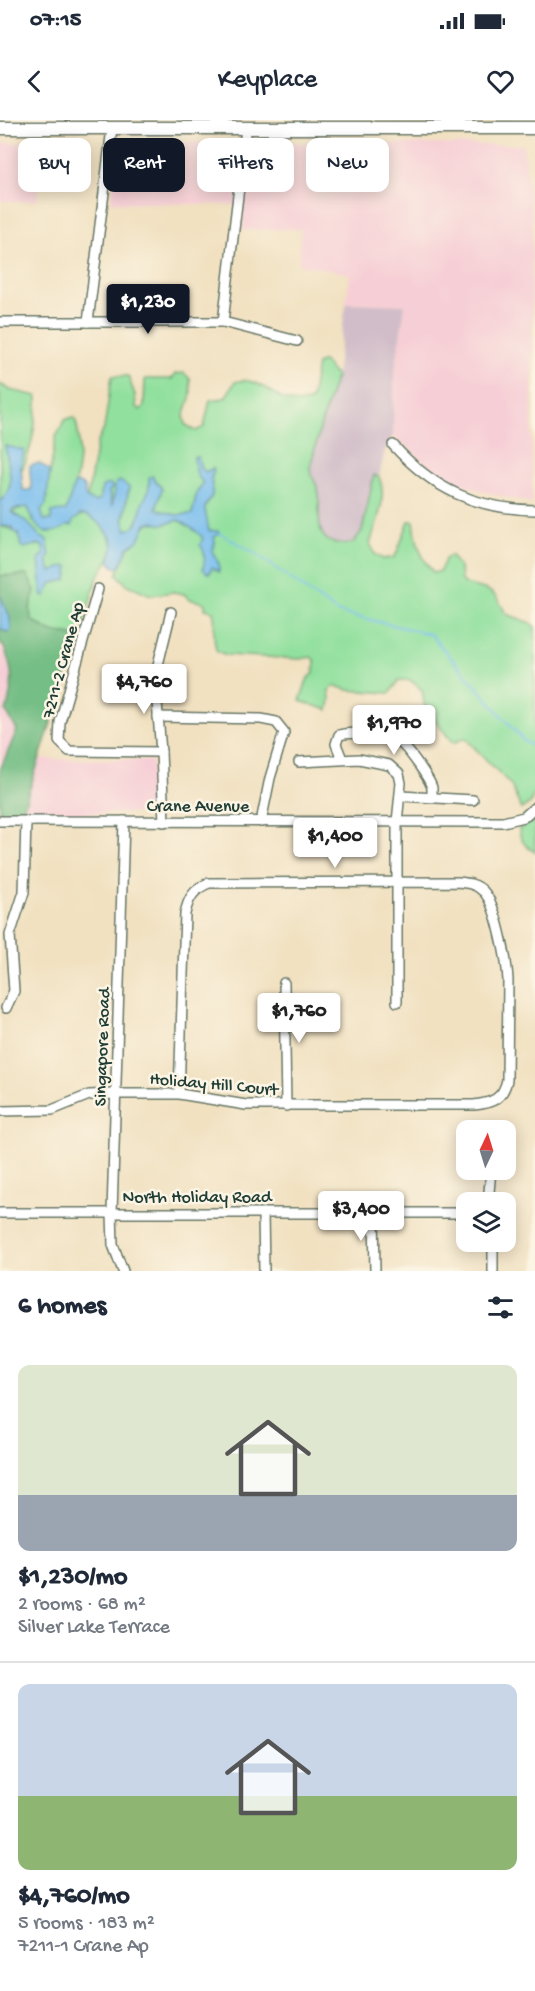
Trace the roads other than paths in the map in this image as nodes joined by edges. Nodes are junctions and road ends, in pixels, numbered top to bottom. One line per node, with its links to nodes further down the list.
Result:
1 (146, 124): 3 (main road); 4 (main road)
2 (0, 128): 3 (main road)
3 (112, 128): 7 (street)
4 (246, 128): 5 (main road); 8 (street)
5 (535, 128)
6 (0, 322): 7 (street)
7 (88, 322): 8 (street)
8 (223, 322): 9 (street)
9 (297, 341)
10 (393, 445): 11 (street)
11 (535, 510)
12 (98, 589): 15 (street, 7211-2 Crane Ap)
13 (171, 612): 14 (street)
14 (158, 717): 15 (street); 26 (street)
15 (162, 752): 25 (street)
16 (342, 759): 17 (street); 18 (street); 19 (street)
17 (299, 762)
18 (400, 796): 19 (street); 27 (street)
19 (432, 797): 20 (street)
20 (473, 800)
21 (535, 807): 27 (street, Crane Avenue)
22 (0, 821): 23 (street, Crane Avenue)
23 (26, 821): 24 (street, Crane Avenue); 31 (street)
24 (124, 821): 25 (street, Crane Avenue); 32 (street, Singapore Road)
25 (164, 822): 26 (street, Crane Avenue)
26 (261, 822): 27 (street, Crane Avenue)
27 (397, 822): 28 (street)
28 (397, 882): 30 (street); 33 (street); 34 (street, Holiday Hill Court)
29 (285, 984): 34 (street)
30 (397, 1002)
31 (6, 1008)
32 (116, 1094): 33 (street, Holiday Hill Court); 35 (street, Holiday Hill Court); 37 (street, Singapore Road)
33 (179, 1094): 34 (street, Holiday Hill Court)
34 (286, 1106)
35 (0, 1111)
36 (0, 1213): 37 (street, North Holiday Road)
37 (112, 1213): 38 (street, North Holiday Road); 42 (street, Singapore Road)
38 (263, 1213): 39 (street, North Holiday Road); 43 (street)
39 (374, 1213): 40 (street, North Holiday Road); 44 (street)
40 (456, 1213)
41 (492, 1252): 45 (street)
42 (123, 1271)
43 (264, 1271)
44 (375, 1271)
45 (493, 1271)

